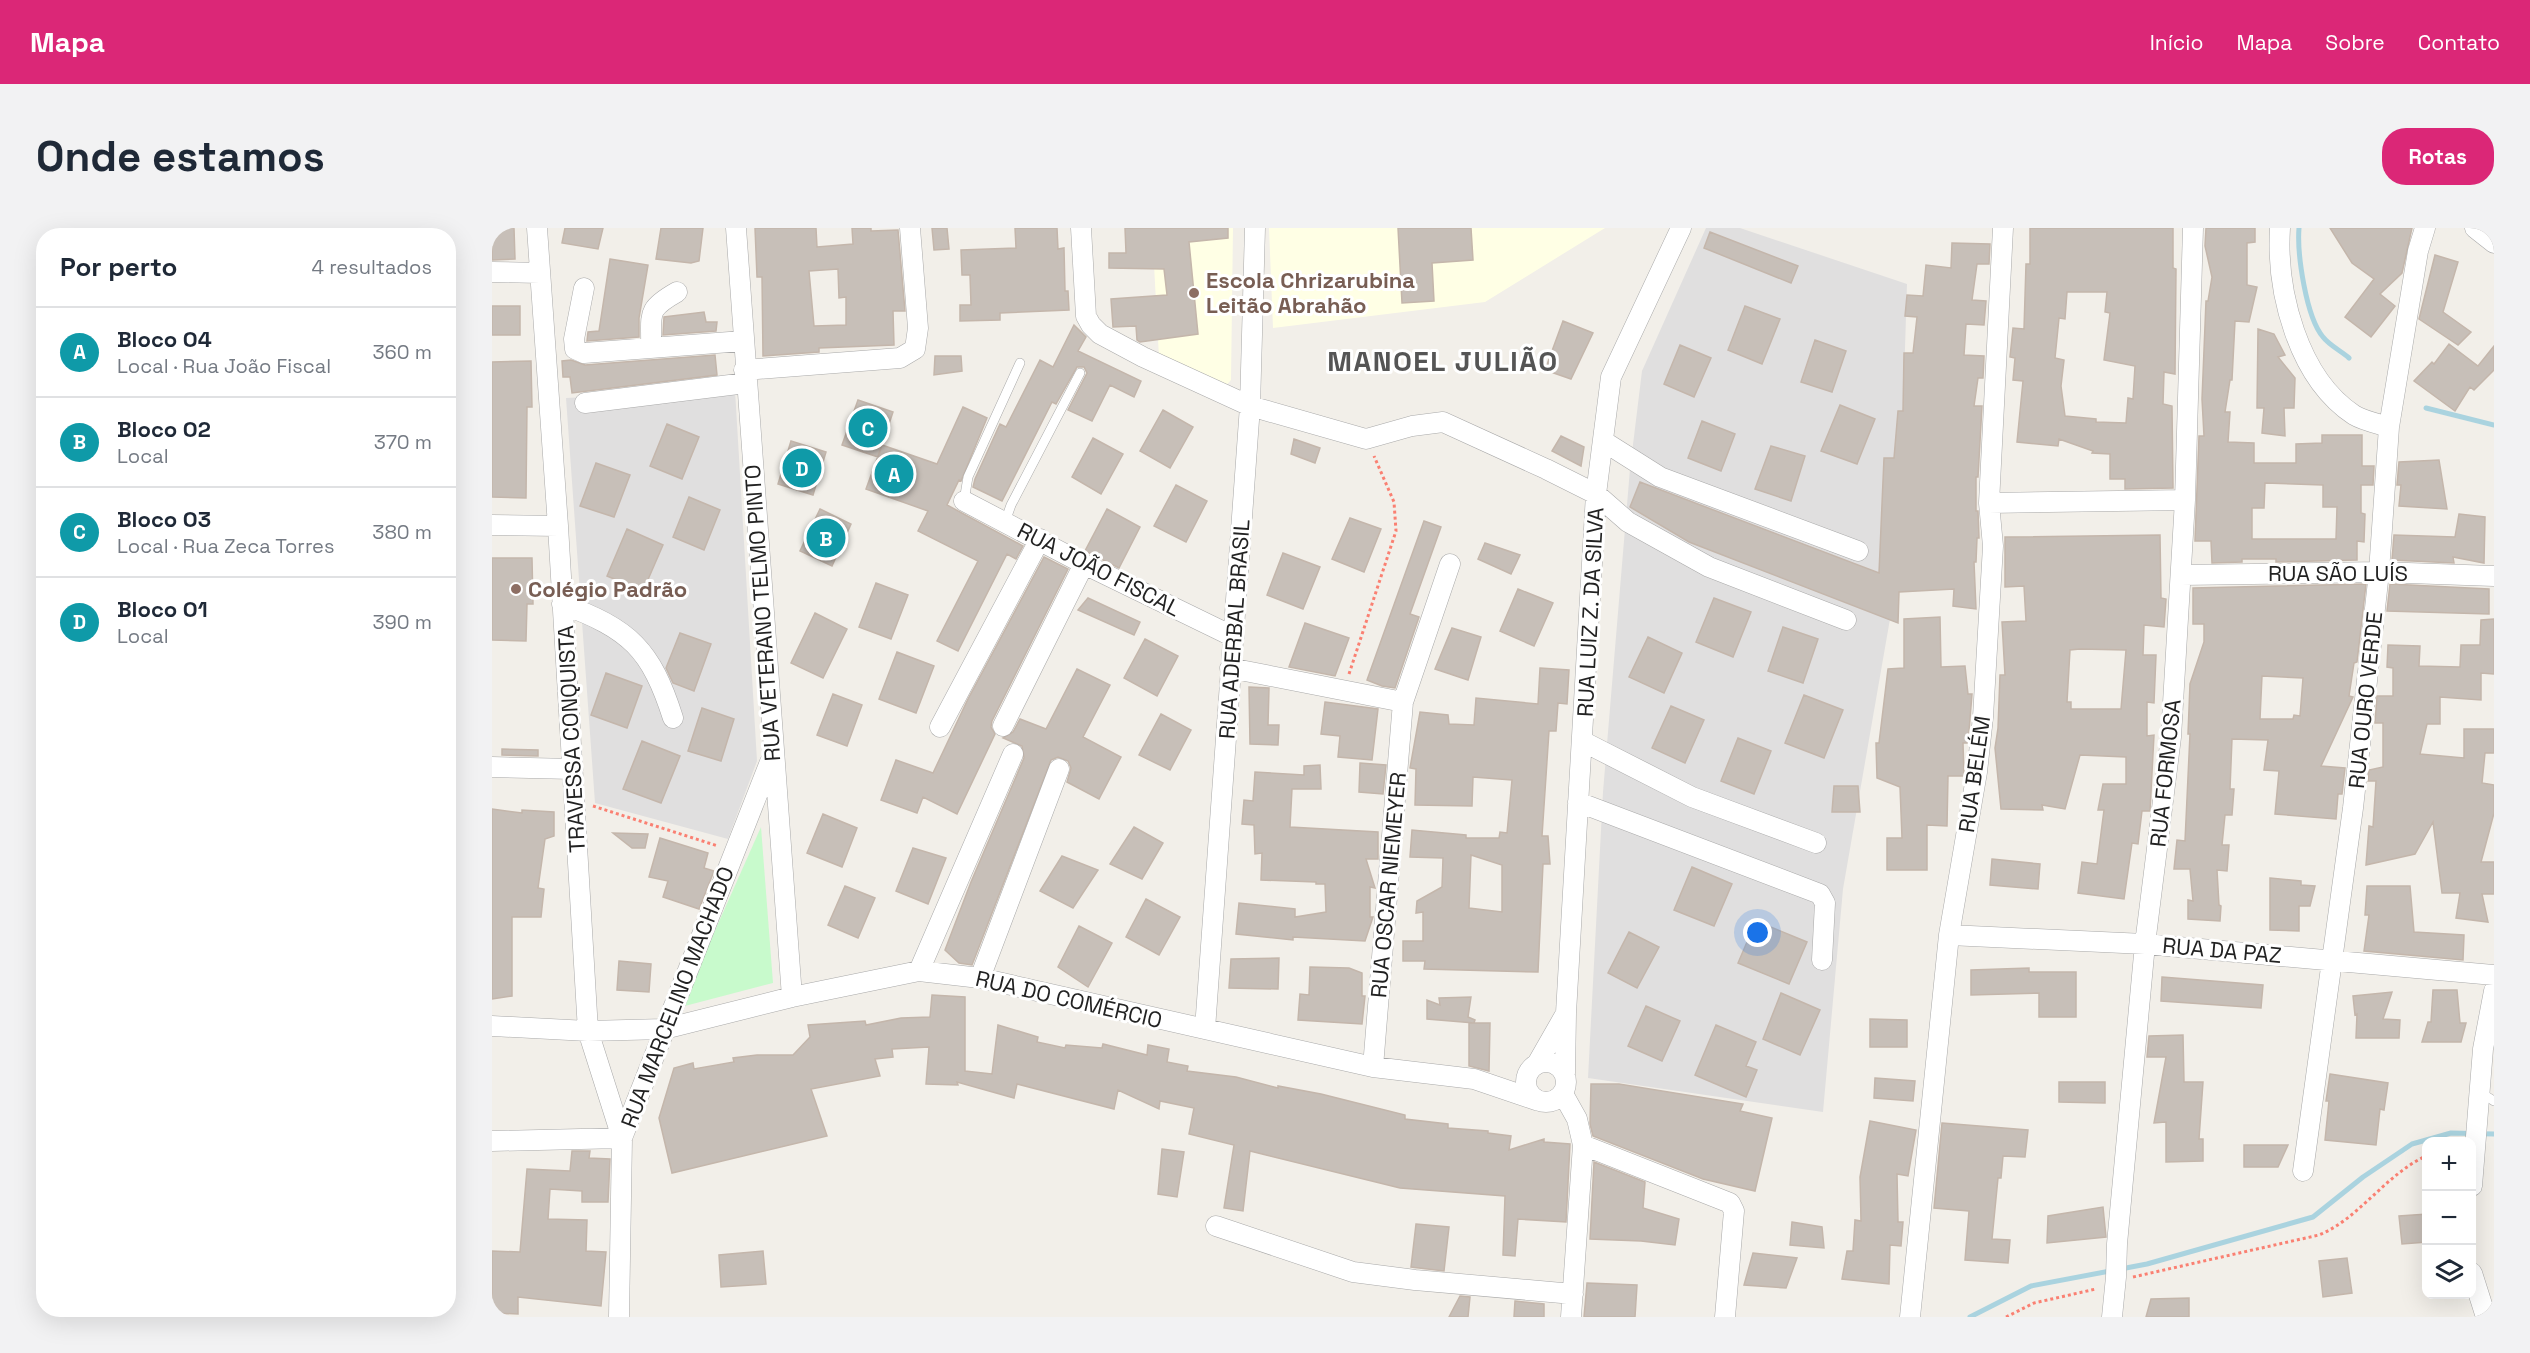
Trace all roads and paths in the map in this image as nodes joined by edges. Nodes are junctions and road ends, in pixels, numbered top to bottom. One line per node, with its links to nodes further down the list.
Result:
1 (537, 228): 14 (street, TRAVESSA CONQUISTA)
2 (736, 228): 17 (street, RUA VETERANO TELMO PINTO)
3 (910, 228): 21 (street)
4 (1081, 228): 23 (street)
5 (1255, 228): 23 (street, RUA ADERBAL BRASIL)
6 (1681, 228): 26 (street, RUA LUIZ Z. DA SILVA)
7 (2003, 228): 30 (street, RUA BELÉM)
8 (2193, 228): 28 (street, RUA FORMOSA)
9 (2280, 228): 24 (street)
10 (2425, 228): 24 (street, RUA OURO VERDE)
11 (2475, 228): 12 (street)
12 (2494, 243)
13 (492, 272): 14 (street)
14 (540, 273): 33 (street, TRAVESSA CONQUISTA)
15 (584, 288): 18 (street)
16 (677, 292): 18 (street)
17 (743, 341): 18 (street); 21 (street, RUA VETERANO TELMO PINTO)
18 (651, 348)
19 (1020, 363): 29 (lane)
20 (1080, 373): 31 (lane)
21 (745, 376): 22 (street); 52 (street, RUA VETERANO TELMO PINTO)
22 (585, 403)
23 (1250, 406): 25 (street); 43 (street, RUA ADERBAL BRASIL)
24 (2389, 427): 38 (street, RUA OURO VERDE)
25 (1366, 439): 27 (street); 45 (path)
26 (1603, 441): 27 (street, RUA LUIZ Z. DA SILVA); 35 (street)
27 (1596, 494): 42 (street); 50 (street, RUA LUIZ Z. DA SILVA)
28 (2185, 500): 30 (street); 39 (street, RUA FORMOSA)
29 (964, 501): 31 (street, RUA JOÃO FISCAL)
30 (1989, 503): 60 (street, RUA BELÉM)
31 (1005, 522): 34 (street, RUA JOÃO FISCAL)
32 (492, 525): 33 (street)
33 (558, 526): 41 (street, TRAVESSA CONQUISTA)
34 (1040, 539): 36 (street, RUA JOÃO FISCAL); 49 (street)
35 (1858, 551)
36 (1084, 564): 43 (street, RUA JOÃO FISCAL); 48 (street)
37 (1450, 564): 46 (street, RUA OSCAR NIEMEYER)
38 (2379, 572): 39 (street, RUA SÃO LUÍS); 40 (street, RUA SÃO LUÍS); 63 (street, RUA OURO VERDE)
39 (2182, 574): 61 (street, RUA FORMOSA)
40 (2494, 576)
41 (562, 604): 47 (street); 54 (street, TRAVESSA CONQUISTA)
42 (1846, 621)
43 (1234, 637): 44 (street, RUA ADERBAL BRASIL)
44 (1230, 668): 45 (street); 72 (street, RUA ADERBAL BRASIL)
45 (1344, 690): 46 (street)
46 (1403, 702): 74 (street, RUA OSCAR NIEMEYER)
47 (673, 718)
48 (1003, 726)
49 (940, 727)
50 (1582, 741): 56 (street, RUA LUIZ Z. DA SILVA); 58 (street)
51 (1013, 754): 64 (street)
52 (772, 757): 59 (street, RUA MARCELINO MACHADO); 68 (street, RUA VETERANO TELMO PINTO)
53 (492, 767): 54 (street)
54 (573, 769): 73 (street, TRAVESSA CONQUISTA)
55 (1059, 769): 66 (street)
56 (1578, 802): 62 (street); 69 (street, RUA LUIZ Z. DA SILVA)
57 (585, 804): 59 (path)
58 (1816, 843)
59 (734, 851): 71 (street, RUA MARCELINO MACHADO)
60 (1949, 935): 61 (street, RUA DA PAZ); 92 (street, RUA BELÉM)
61 (2145, 944): 63 (street, RUA DA PAZ); 88 (street, RUA FORMOSA)
62 (1822, 960)
63 (2333, 960): 65 (street, RUA DA PAZ); 86 (street, RUA OURO VERDE)
64 (919, 971): 66 (street, RUA DO COMÉRCIO); 68 (street, RUA DO COMÉRCIO)
65 (2494, 975)
66 (980, 978): 72 (street, RUA DO COMÉRCIO)
67 (2494, 991): 80 (street)
68 (792, 997): 71 (street, RUA DO COMÉRCIO)
69 (1566, 1012): 75 (street, RUA LUIZ Z. DA SILVA); 76 (street, RUA LUIZ Z. DA SILVA)
70 (492, 1026): 73 (street, RUA DO COMÉRCIO)
71 (664, 1029): 73 (street, RUA DO COMÉRCIO); 81 (street, RUA MARCELINO MACHADO)
72 (1205, 1029): 74 (street, RUA DO COMÉRCIO)
73 (588, 1031): 81 (street, TRAVESSA CONQUISTA)
74 (1373, 1068): 77 (street, RUA DO COMÉRCIO)
75 (1533, 1068): 76 (street); 77 (street, RUA DO COMÉRCIO); 79 (street)
76 (1565, 1073): 78 (street)
77 (1474, 1079): 79 (street, RUA DO COMÉRCIO)
78 (1563, 1094): 79 (street); 84 (street)
79 (1536, 1100)
80 (2485, 1101): 83 (street)
81 (622, 1138): 82 (street); 93 (street, RUA MARCELINO MACHADO)
82 (492, 1142)
83 (2476, 1143)
84 (1583, 1145): 90 (street); 95 (street)
85 (2422, 1159): 88 (path)
86 (2303, 1171)
87 (1216, 1226): 90 (street)
88 (2115, 1281): 96 (path); 97 (street, RUA FORMOSA)
89 (2476, 1282): 91 (street)
90 (1573, 1294): 94 (street)
91 (2487, 1308)
92 (1910, 1315)
93 (619, 1317)
94 (1571, 1317)
95 (1725, 1317)
96 (2006, 1317)
97 (2112, 1317)

